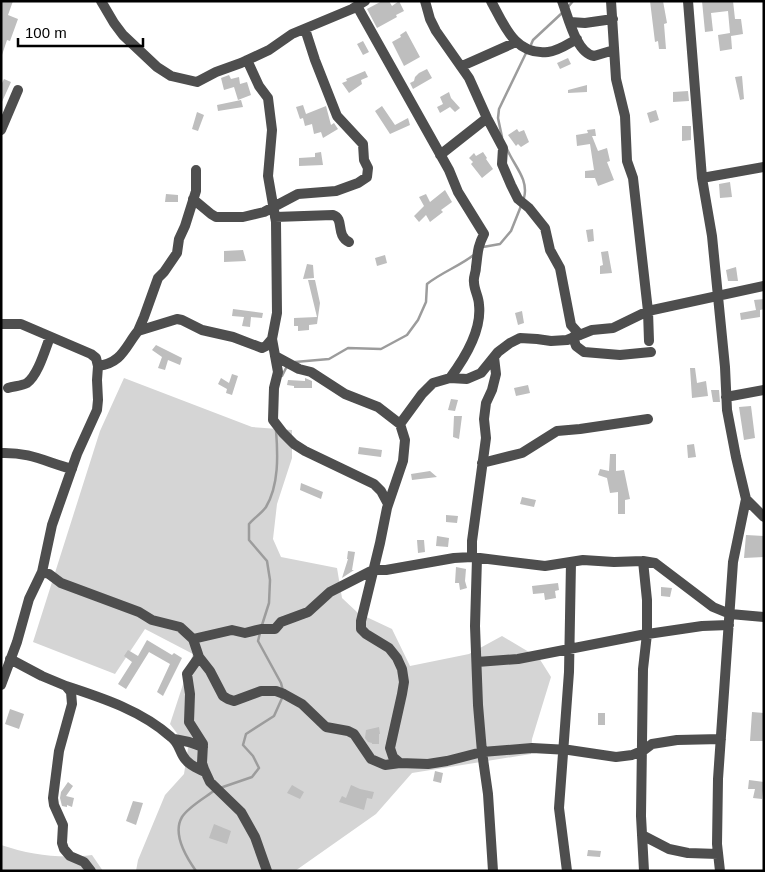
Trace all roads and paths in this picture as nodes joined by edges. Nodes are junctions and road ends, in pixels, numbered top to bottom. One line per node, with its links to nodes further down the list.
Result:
1 (101, 1): 14 (street)
2 (425, 1): 15 (street)
3 (491, 1): 12 (street)
4 (562, 1): 9 (street)
5 (611, 1): 8 (street)
6 (688, 1): 22 (street)
7 (361, 4): 10 (street); 19 (street)
8 (613, 19): 9 (street); 13 (street)
9 (570, 22): 11 (street)
10 (305, 29): 14 (street); 24 (street)
11 (577, 40): 12 (street); 13 (street)
12 (516, 42): 15 (street)
13 (614, 50): 29 (street)
14 (247, 60): 24 (street)
15 (462, 66): 17 (street)
16 (18, 90): 18 (street)
17 (487, 118): 19 (street); 32 (street)
18 (1, 130)
19 (440, 155): 40 (street)
20 (764, 168): 22 (street)
21 (196, 170): 23 (street)
22 (702, 178): 28 (street)
23 (193, 199): 24 (street); 31 (street)
24 (274, 206): 25 (street)
25 (275, 217): 26 (street); 34 (street)
26 (349, 242)
27 (764, 286): 28 (street)
28 (718, 297): 29 (street); 43 (street)
29 (648, 311): 32 (street); 35 (street)
30 (1, 324): 33 (street)
31 (138, 331): 34 (street); 39 (street)
32 (577, 336): 36 (street); 38 (street)
33 (50, 337): 39 (street); 41 (street)
34 (272, 339): 37 (street)
35 (649, 341)
36 (651, 352)
37 (275, 356): 45 (street); 50 (street)
38 (494, 357): 40 (street); 47 (street)
39 (98, 366): 48 (street)
40 (450, 378): 45 (street)
41 (8, 388)
42 (764, 390): 43 (street)
43 (726, 397): 49 (street)
44 (648, 419): 47 (street)
45 (400, 424): 50 (street)
46 (4, 451): 48 (street)
47 (482, 463): 52 (street)
48 (72, 469): 56 (street)
49 (746, 499): 51 (street); 57 (street)
50 (388, 504): 55 (street)
51 (764, 517)
52 (474, 558): 54 (street); 55 (street); 65 (street)
53 (643, 561): 54 (street); 57 (street); 60 (street)
54 (571, 562): 62 (street)
55 (373, 570): 61 (street); 74 (street)
56 (42, 572): 61 (street); 64 (street)
57 (730, 614): 58 (street); 59 (street)
58 (764, 617)
59 (729, 625): 60 (street); 69 (street)
60 (647, 634): 62 (street); 72 (street)
61 (193, 639): 63 (street)
62 (570, 648): 65 (street); 71 (street)
63 (199, 657): 70 (street); 74 (street)
64 (10, 659): 66 (street); 67 (street)
65 (477, 662): 73 (street)
66 (2, 681)
67 (66, 686): 68 (street); 78 (street)
68 (174, 739): 70 (street); 75 (street)
69 (720, 739): 72 (street); 77 (street)
70 (203, 747): 75 (street)
71 (564, 750): 72 (street); 73 (street); 81 (street)
72 (642, 751): 76 (street)
73 (482, 752): 74 (street); 80 (street)
74 (400, 763)
75 (205, 772): 79 (street)
76 (642, 835): 77 (street); 82 (street)
77 (718, 854): 83 (street)
78 (92, 871)
79 (267, 871)
80 (493, 871)
81 (566, 871)
82 (644, 871)
83 (720, 871)

